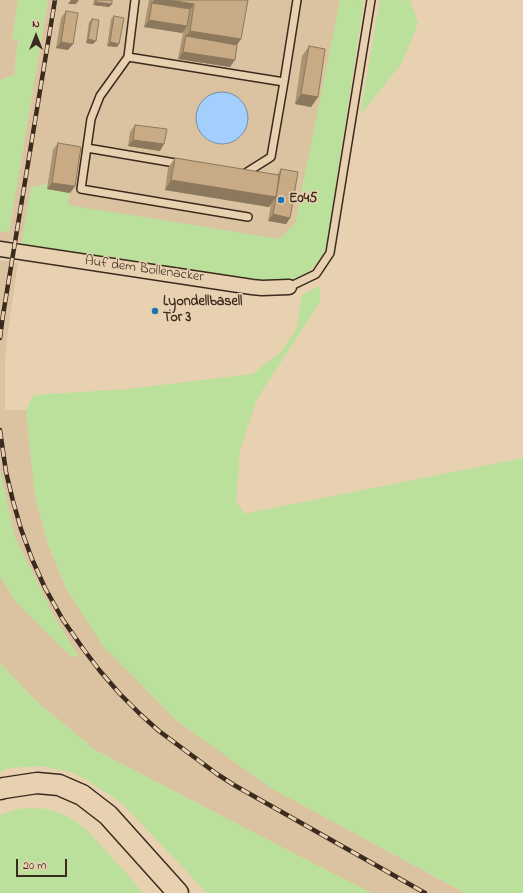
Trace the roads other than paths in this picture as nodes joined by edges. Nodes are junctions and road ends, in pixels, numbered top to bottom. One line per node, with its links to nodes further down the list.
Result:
1 (135, 0): 4 (lane)
2 (297, 0): 5 (lane)
3 (371, 0): 11 (lane)
4 (128, 57): 5 (lane); 6 (lane)
5 (284, 82): 8 (lane)
6 (87, 148): 7 (lane); 9 (lane)
7 (189, 165)
8 (236, 173)
9 (248, 217)
10 (0, 249): 11 (street, Auf dem Bollenacker)
11 (289, 287)
12 (0, 790): 13 (main road)
13 (178, 893)

